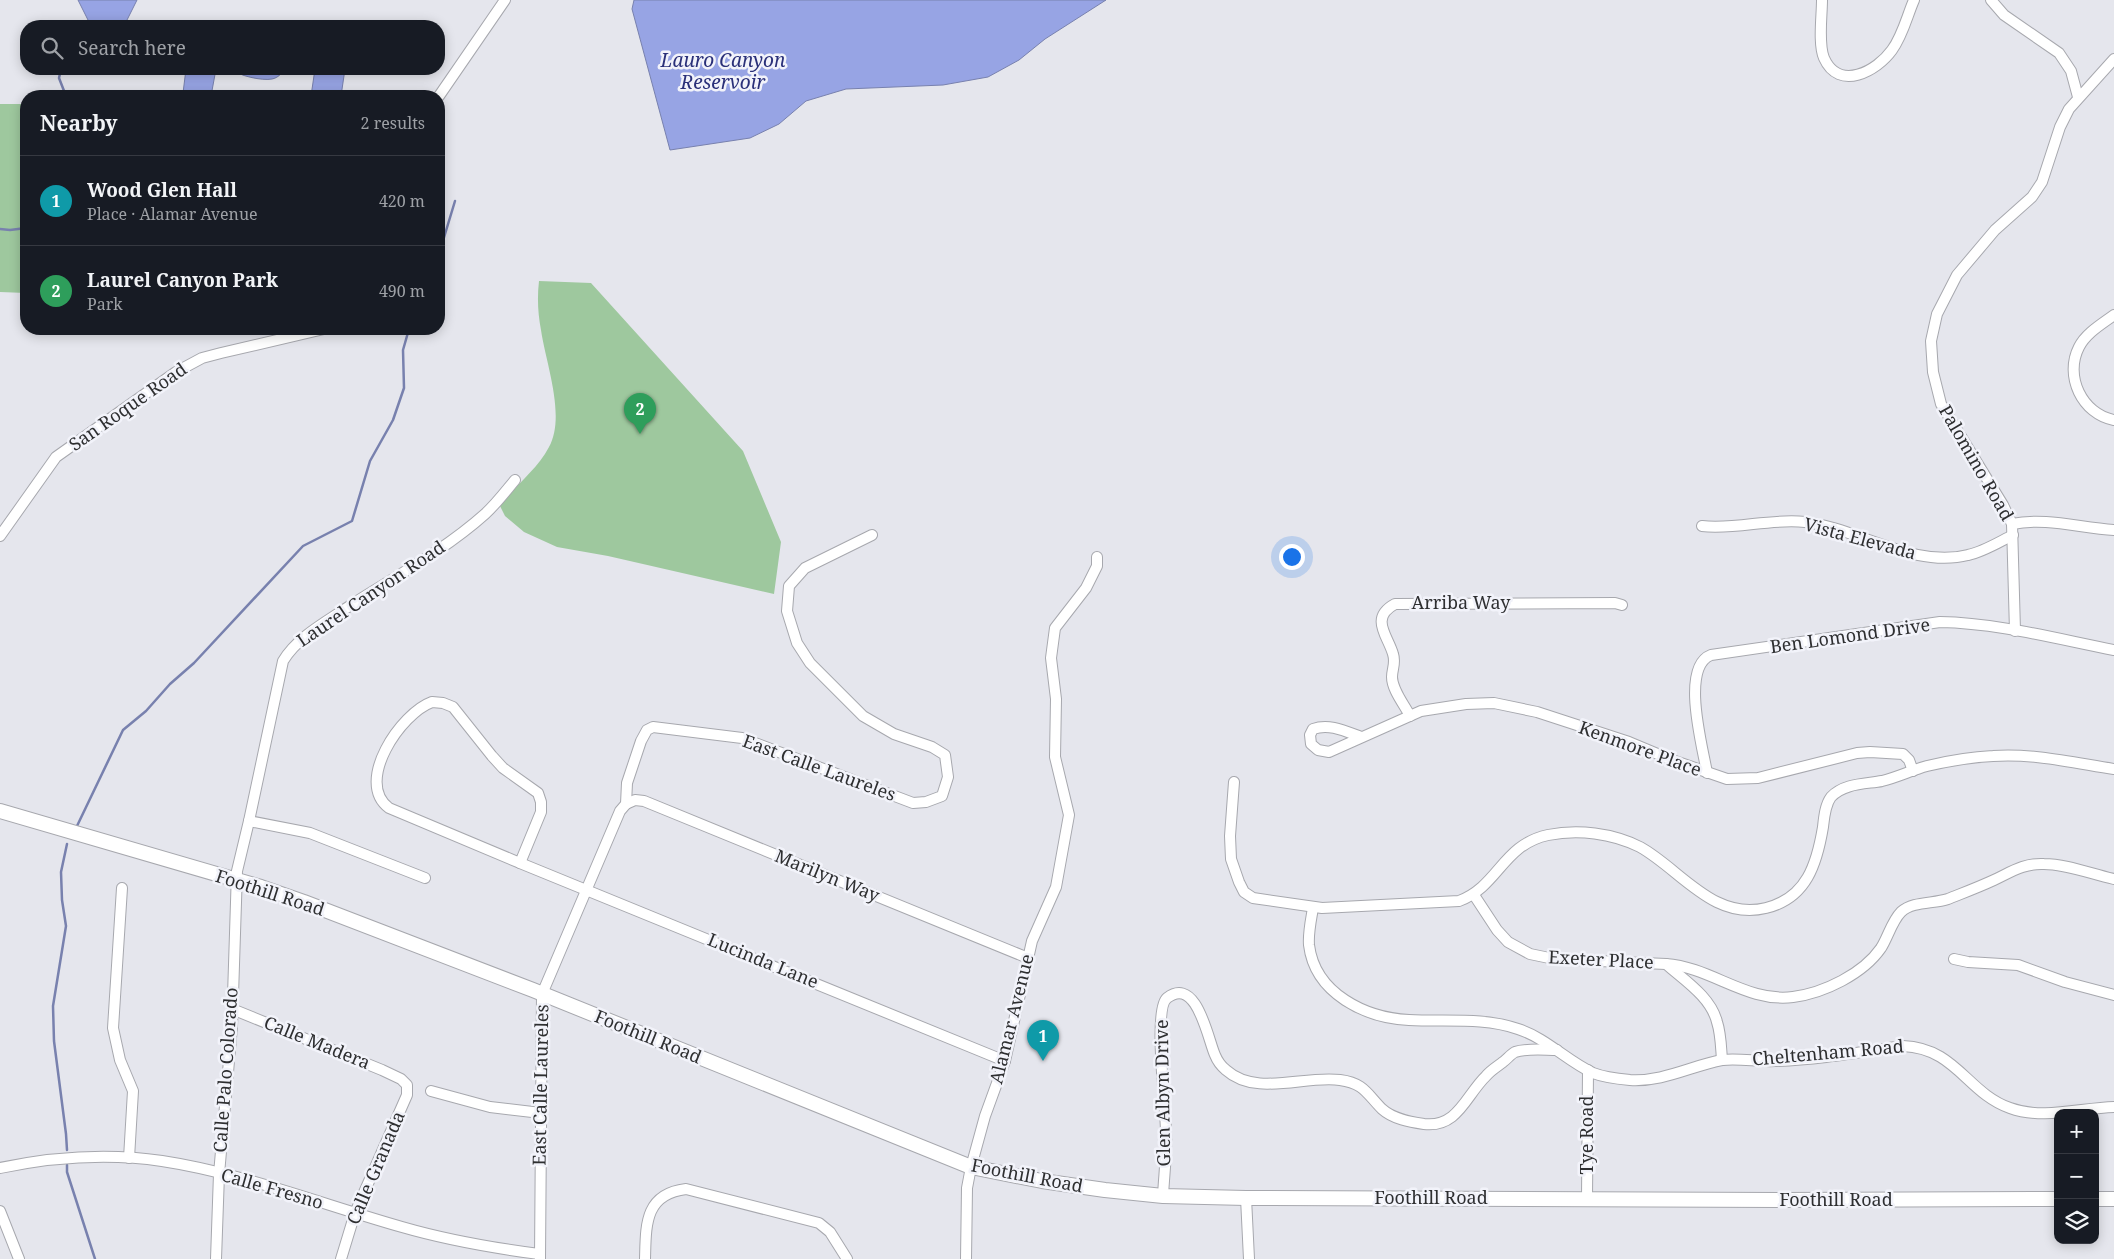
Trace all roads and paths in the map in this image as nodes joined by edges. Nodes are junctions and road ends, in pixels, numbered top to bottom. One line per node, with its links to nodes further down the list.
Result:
1 (505, 0): 6 (street)
2 (1822, 0): 3 (street)
3 (1914, 0)
4 (1991, 0): 7 (street)
5 (2114, 59): 7 (street, Palomino Road)
6 (443, 90)
7 (2078, 97): 12 (street, Palomino Road)
8 (2114, 315): 10 (street)
9 (297, 335): 16 (street, San Roque Road)
10 (2114, 420)
11 (515, 480): 30 (street, Laurel Canyon Road)
12 (2012, 524): 14 (street); 15 (street, Palomino Road)
13 (1702, 526): 15 (street, Vista Elevada)
14 (2114, 530)
15 (2013, 535): 20 (street, Palomino Road)
16 (0, 536)
17 (872, 536): 28 (street, East Calle Laureles)
18 (1097, 557): 39 (street, Alamar Avenue)
19 (1622, 605): 22 (street, Arriba Way)
20 (2015, 630): 21 (street, Ben Lomond Drive); 26 (street, Ben Lomond Drive)
21 (2114, 650)
22 (1410, 716): 23 (street, Kenmore Place); 26 (street, Kenmore Place)
23 (1361, 737)
24 (2114, 769): 25 (street)
25 (1913, 771): 26 (street, Kenmore Place); 37 (street)
26 (1707, 774)
27 (1234, 782): 38 (street)
28 (626, 804): 36 (street, East Calle Laureles); 39 (street, Marilyn Way)
29 (0, 812): 34 (main road, Foothill Road)
30 (249, 821): 32 (street); 34 (street, Laurel Canyon Road)
31 (520, 862): 31 (street, Lucinda Lane); 36 (street, Lucinda Lane)
32 (426, 878)
33 (2114, 879): 41 (street, Exeter Place)
34 (236, 880): 42 (main road, Foothill Road); 44 (street, Calle Palo Colorado)
35 (122, 888): 53 (street)
36 (586, 890): 42 (street, East Calle Laureles); 47 (street, Lucinda Lane)
37 (1474, 895): 38 (street); 41 (street, Exeter Place)
38 (1313, 908): 45 (street, Cheltenham Road)
39 (1028, 958): 47 (street, Alamar Avenue)
40 (1954, 959): 43 (street)
41 (1666, 964): 46 (street, Exeter Place)
42 (542, 994): 52 (street, East Calle Laureles); 54 (main road, Foothill Road)
43 (2114, 995)
44 (232, 1008): 49 (street, Calle Madera); 56 (street, Calle Palo Colorado)
45 (1558, 1050): 48 (street, Cheltenham Road); 57 (street, Glen Albyn Drive)
46 (1722, 1060): 48 (street, Cheltenham Road); 51 (street, Cheltenham Road)
47 (1004, 1061): 54 (street, Alamar Avenue)
48 (1588, 1070): 59 (street, Tye Road)
49 (401, 1079): 64 (street, Calle Granada)
50 (431, 1091): 52 (street)
51 (2114, 1107)
52 (541, 1113): 65 (street, East Calle Laureles)
53 (129, 1158): 55 (street, Calle Fresno); 56 (street, Calle Fresno)
54 (971, 1167): 57 (main road, Foothill Road); 71 (street, Alamar Avenue)
55 (0, 1168)
56 (219, 1174): 64 (street, Calle Fresno); 67 (street, Calle Palo Colorado)
57 (1163, 1196): 58 (main road, Foothill Road)
58 (1246, 1198): 59 (main road, Foothill Road); 72 (street)
59 (1587, 1199): 60 (main road, Foothill Road)
60 (2054, 1199)
61 (2099, 1199): 62 (main road)
62 (2114, 1199)
63 (0, 1211): 66 (street)
64 (355, 1213): 65 (street, Calle Fresno); 68 (street, Calle Granada)
65 (540, 1256)
66 (19, 1259)
67 (216, 1259)
68 (341, 1259)
69 (645, 1259): 70 (street)
70 (847, 1259)
71 (966, 1259)
72 (1249, 1259)

